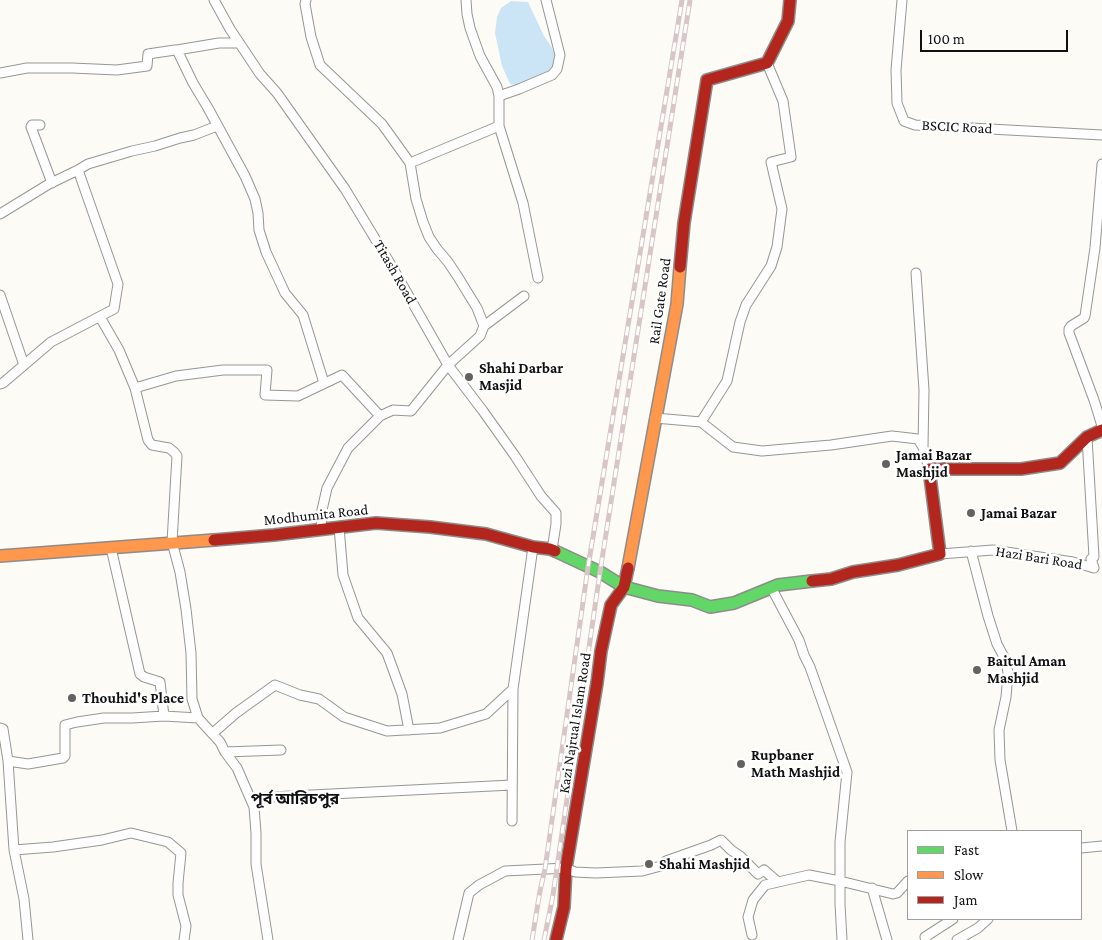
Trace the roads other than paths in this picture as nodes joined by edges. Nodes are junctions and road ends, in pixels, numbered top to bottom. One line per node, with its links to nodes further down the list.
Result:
1 (214, 0): 7 (street, Titash Road)
2 (306, 0): 16 (street)
3 (466, 0): 11 (street)
4 (546, 0): 11 (street)
5 (790, 0): 9 (street)
6 (902, 0): 15 (street, BSCIC Road)
7 (239, 42): 8 (street); 28 (street, Titash Road)
8 (177, 50): 10 (street); 13 (street)
9 (767, 63): 33 (street, Rail Gate Road); 34 (street)
10 (0, 74)
11 (499, 96): 14 (street)
12 (40, 125): 19 (street)
13 (217, 126): 18 (street); 29 (street)
14 (499, 126): 16 (street); 22 (street)
15 (1102, 135)
16 (410, 163): 26 (street)
17 (1102, 164): 35 (street)
18 (78, 170): 19 (street); 25 (street)
19 (52, 183): 20 (street)
20 (0, 214)
21 (916, 272): 38 (street)
22 (538, 278)
23 (0, 295): 27 (street)
24 (524, 296): 26 (street)
25 (100, 317): 27 (street); 31 (street)
26 (484, 326): 28 (street)
27 (24, 365): 30 (street)
28 (448, 365): 32 (street); 45 (street, Titash Road)
29 (324, 383): 31 (street); 32 (street)
30 (0, 384)
31 (135, 388): 42 (street)
32 (380, 416): 41 (street)
33 (655, 418): 34 (street); 49 (street, Rail Gate Road)
34 (701, 422): 38 (street)
35 (1102, 426)
36 (1102, 430): 37 (street)
37 (1087, 437): 39 (street); 46 (street, Hazi Bari Road)
38 (923, 447): 39 (street)
39 (928, 469): 47 (street)
40 (339, 527): 41 (street, Modhumita Road); 43 (street, Modhumita Road); 55 (street)
41 (321, 529): 42 (street, Modhumita Road)
42 (172, 542): 44 (street, Modhumita Road); 53 (street)
43 (532, 547): 45 (street, Modhumita Road); 51 (street)
44 (111, 548): 48 (street, Modhumita Road); 52 (street)
45 (552, 550): 49 (street, Modhumita Road)
46 (971, 551): 47 (street, Hazi Bari Road); 63 (street, Hazi Bari Road)
47 (940, 554): 50 (street, Modhumita Road)
48 (0, 556)
49 (624, 587): 50 (street, Modhumita Road); 67 (street, Kazi Najrual Islam Road)
50 (772, 588): 68 (street)
51 (513, 689): 55 (street); 60 (street)
52 (164, 716): 53 (street); 59 (street)
53 (198, 718): 56 (street)
54 (0, 728): 59 (street)
55 (409, 730): 56 (street)
56 (213, 733): 58 (street)
57 (281, 750): 58 (street)
58 (226, 752): 61 (street)
59 (8, 761): 66 (street)
60 (512, 785): 61 (street); 62 (street)
61 (251, 798): 77 (street)
62 (512, 821)
63 (1012, 830)
64 (1102, 846): 65 (street)
65 (1082, 848)
66 (14, 850): 75 (street); 76 (street)
67 (566, 868): 69 (street); 78 (street); 79 (street, Kazi Najrual Islam Road)
68 (840, 881): 69 (street); 71 (street); 80 (street)
69 (778, 882): 74 (street)
70 (907, 882): 71 (street)
71 (872, 888): 81 (street)
72 (951, 920): 82 (street)
73 (987, 920): 83 (street)
74 (752, 935)
75 (28, 940)
76 (184, 940)
77 (268, 940)
78 (458, 940)
79 (556, 940)
80 (842, 940)
81 (887, 940)
82 (926, 940)
83 (958, 940)

